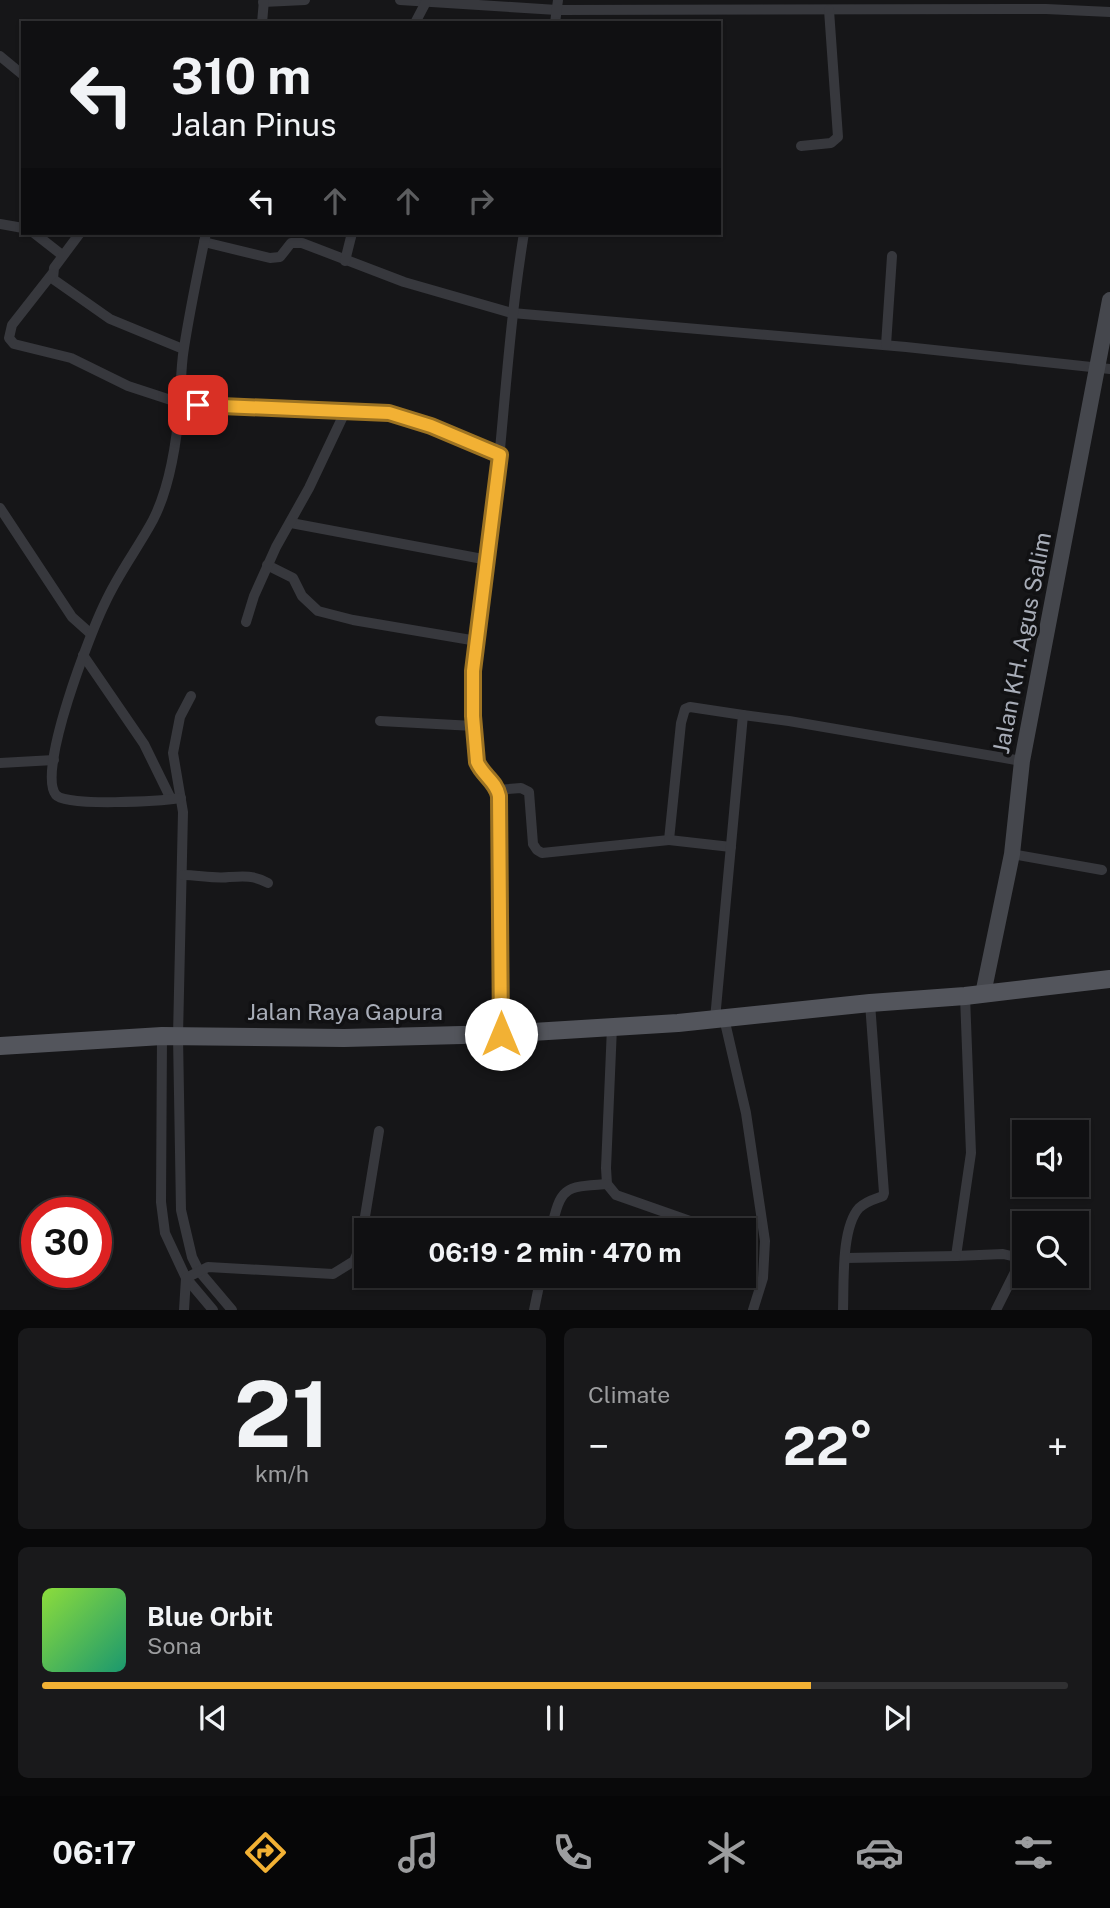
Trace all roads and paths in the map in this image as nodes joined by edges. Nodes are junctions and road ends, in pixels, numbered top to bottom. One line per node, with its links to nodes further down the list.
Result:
1 (305, 0): 3 (street)
2 (400, 0): 4 (street)
3 (264, 1): 11 (street)
4 (426, 2): 5 (street); 12 (street)
5 (488, 2): 7 (street)
6 (1046, 4): 9 (street); 10 (street)
7 (557, 5): 8 (street)
8 (612, 10): 9 (street); 13 (street)
9 (829, 10): 16 (street)
10 (1110, 12)
11 (262, 21)
12 (416, 21)
13 (611, 21)
14 (0, 56): 15 (street)
15 (21, 73)
16 (801, 146)
17 (0, 224): 18 (street)
18 (21, 228)
19 (37, 235): 24 (street)
20 (78, 235): 24 (street)
21 (352, 235): 26 (street)
22 (524, 235): 29 (street)
23 (205, 237): 26 (street); 31 (street)
24 (62, 254): 27 (street)
25 (892, 256): 30 (street)
26 (345, 261): 29 (street)
27 (52, 274): 31 (street); 33 (street)
28 (1110, 300): 32 (main road, Jalan KH. Agus Salim)
29 (512, 313): 30 (street); 35 (street)
30 (886, 345): 32 (street)
31 (184, 349): 33 (street)
32 (1104, 368): 49 (main road, Jalan KH. Agus Salim)
33 (180, 403): 34 (street); 41 (street)
34 (345, 412): 35 (street); 37 (street)
35 (500, 455): 38 (street)
36 (0, 508): 41 (street)
37 (290, 523): 38 (street); 39 (street)
38 (488, 560): 42 (street)
39 (267, 565): 40 (street); 42 (street)
40 (246, 622)
41 (90, 638): 43 (street)
42 (477, 641): 47 (street)
43 (84, 654): 48 (street); 52 (street)
44 (191, 696): 52 (street)
45 (743, 715): 49 (street); 53 (street); 54 (street)
46 (380, 721): 47 (street)
47 (474, 726): 51 (street)
48 (54, 760): 50 (street); 52 (street)
49 (1023, 761): 55 (main road, Jalan KH. Agus Salim)
50 (0, 762)
51 (498, 790): 53 (street); 64 (street)
52 (176, 798): 57 (street)
53 (669, 840): 54 (street)
54 (730, 847): 62 (street)
55 (1012, 855): 56 (street); 60 (main road, Jalan KH. Agus Salim)
56 (1102, 870)
57 (183, 875): 58 (street); 65 (street)
58 (268, 883)
59 (1110, 979): 60 (main road, Jalan Raya Gapura)
60 (974, 995): 61 (main road, Jalan Raya Gapura); 71 (street)
61 (870, 1003): 62 (main road, Jalan Raya Gapura); 72 (street)
62 (720, 1018): 63 (main road, Jalan Raya Gapura); 79 (street)
63 (612, 1027): 64 (main road, Jalan Raya Gapura); 68 (street)
64 (501, 1034): 65 (main road, Jalan Raya Gapura)
65 (170, 1036): 66 (main road, Jalan Raya Gapura); 73 (street); 73 (street)
66 (0, 1046)
67 (379, 1131): 73 (street)
68 (607, 1184): 69 (street); 70 (street)
69 (554, 1218)
70 (681, 1218)
71 (956, 1256): 72 (street); 81 (street)
72 (846, 1258): 80 (street)
73 (193, 1274): 75 (street); 76 (street); 77 (street)
74 (539, 1288): 78 (street)
75 (184, 1310)
76 (213, 1310)
77 (232, 1310)
78 (534, 1310)
79 (753, 1310)
80 (843, 1310)
81 (996, 1310)

